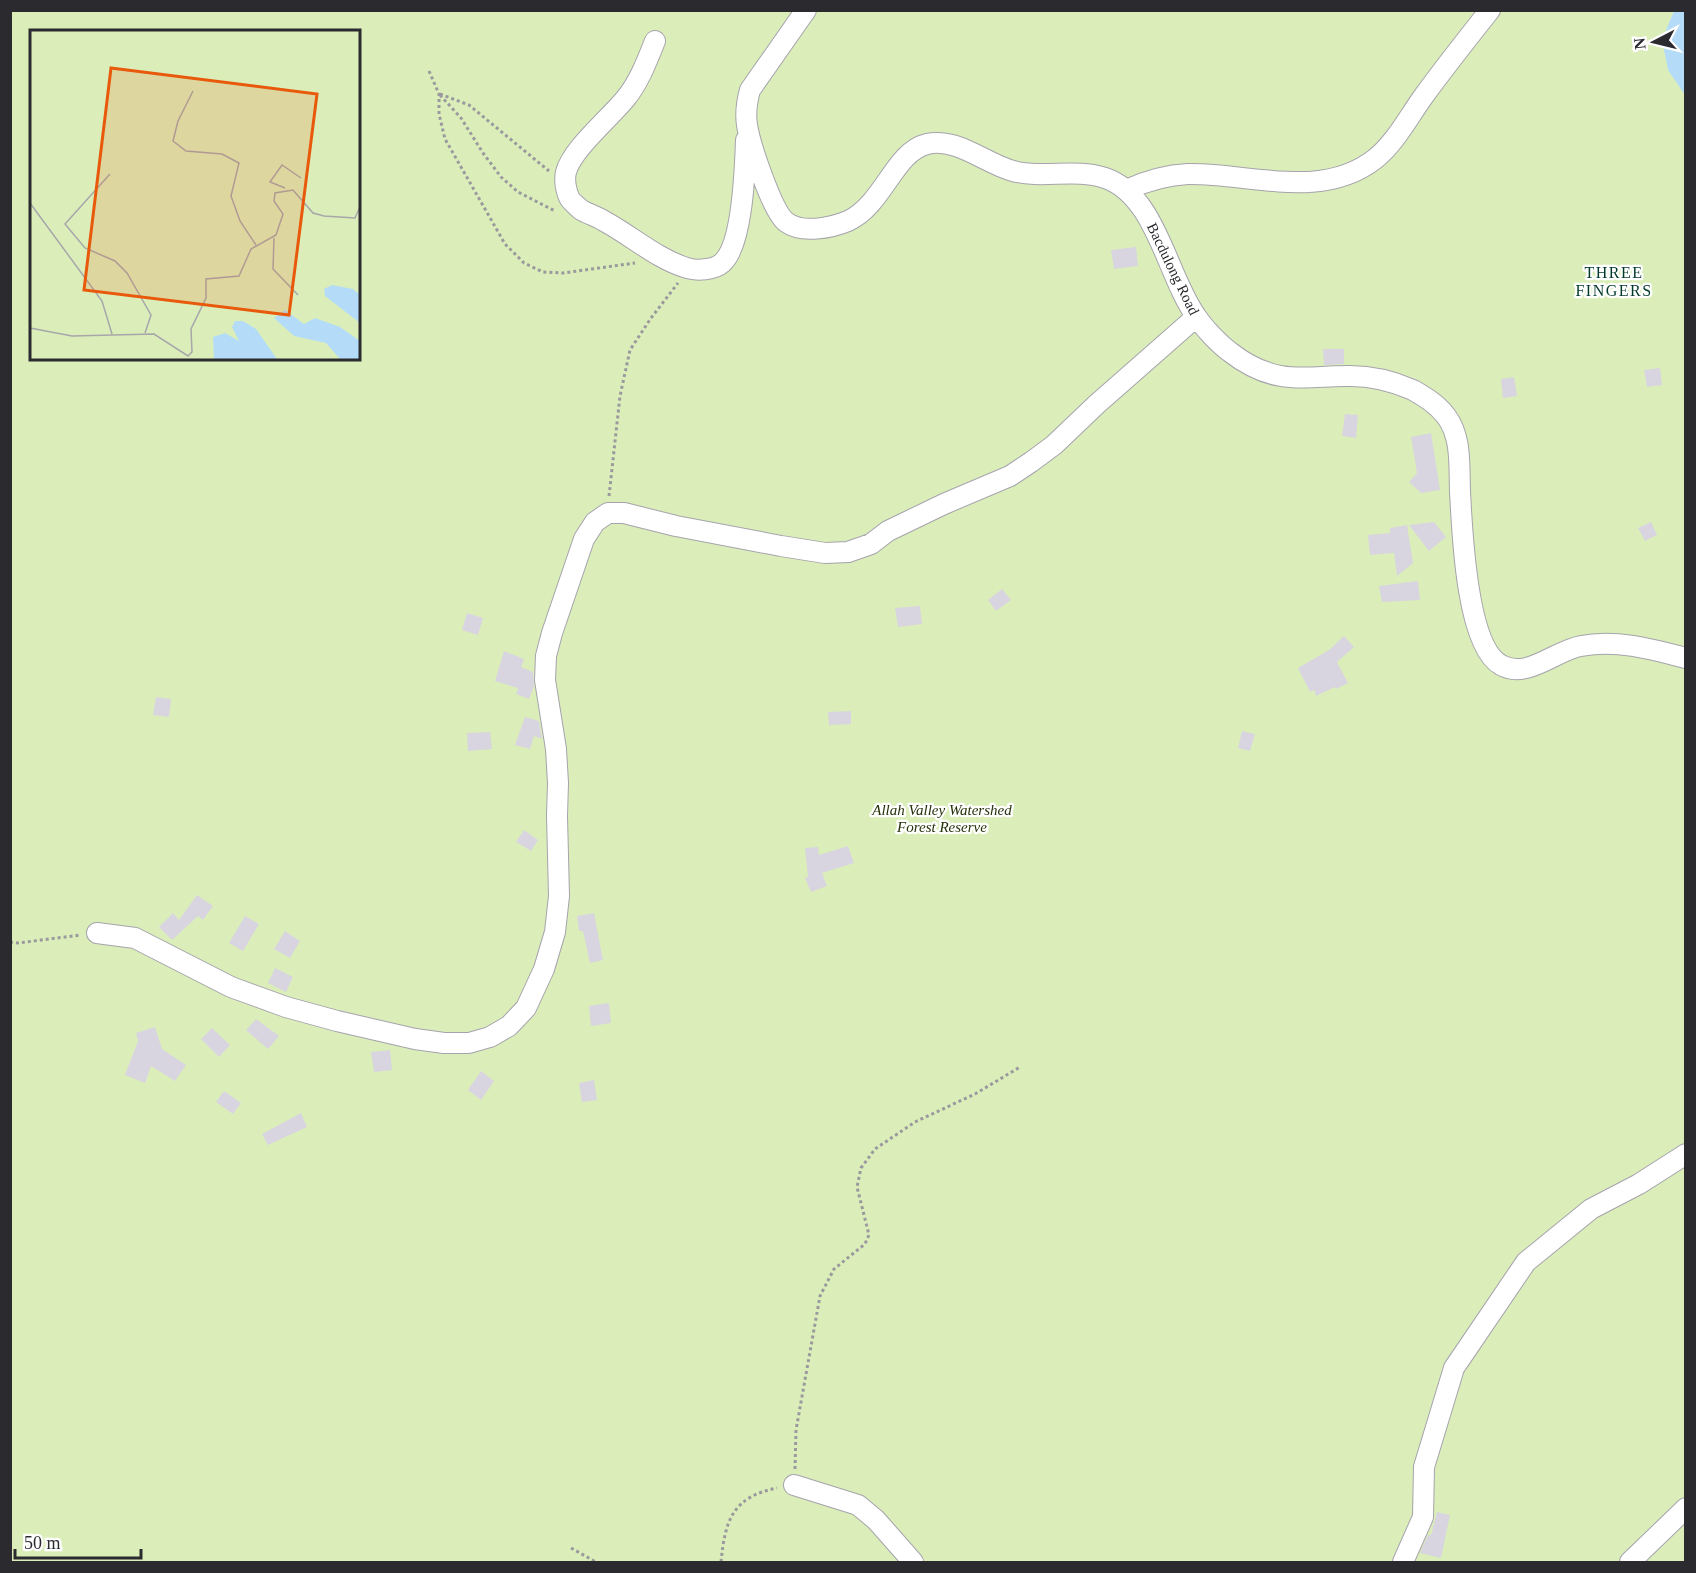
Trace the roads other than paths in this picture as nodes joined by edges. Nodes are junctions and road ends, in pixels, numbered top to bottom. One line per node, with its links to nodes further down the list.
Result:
1 (806, 10): 4 (street, Bacdulong Road)
2 (1490, 10): 5 (street)
3 (655, 41): 4 (street)
4 (747, 125): 5 (street, Bacdulong Road)
5 (1126, 190): 6 (street, Bacdulong Road)
6 (1196, 317): 7 (street, Bacdulong Road); 8 (street)
7 (1686, 657)
8 (97, 933)
9 (1686, 1154): 13 (street)
10 (794, 1485): 12 (street)
11 (1686, 1508): 14 (street)
12 (913, 1563)
13 (1403, 1563)
14 (1630, 1563)

